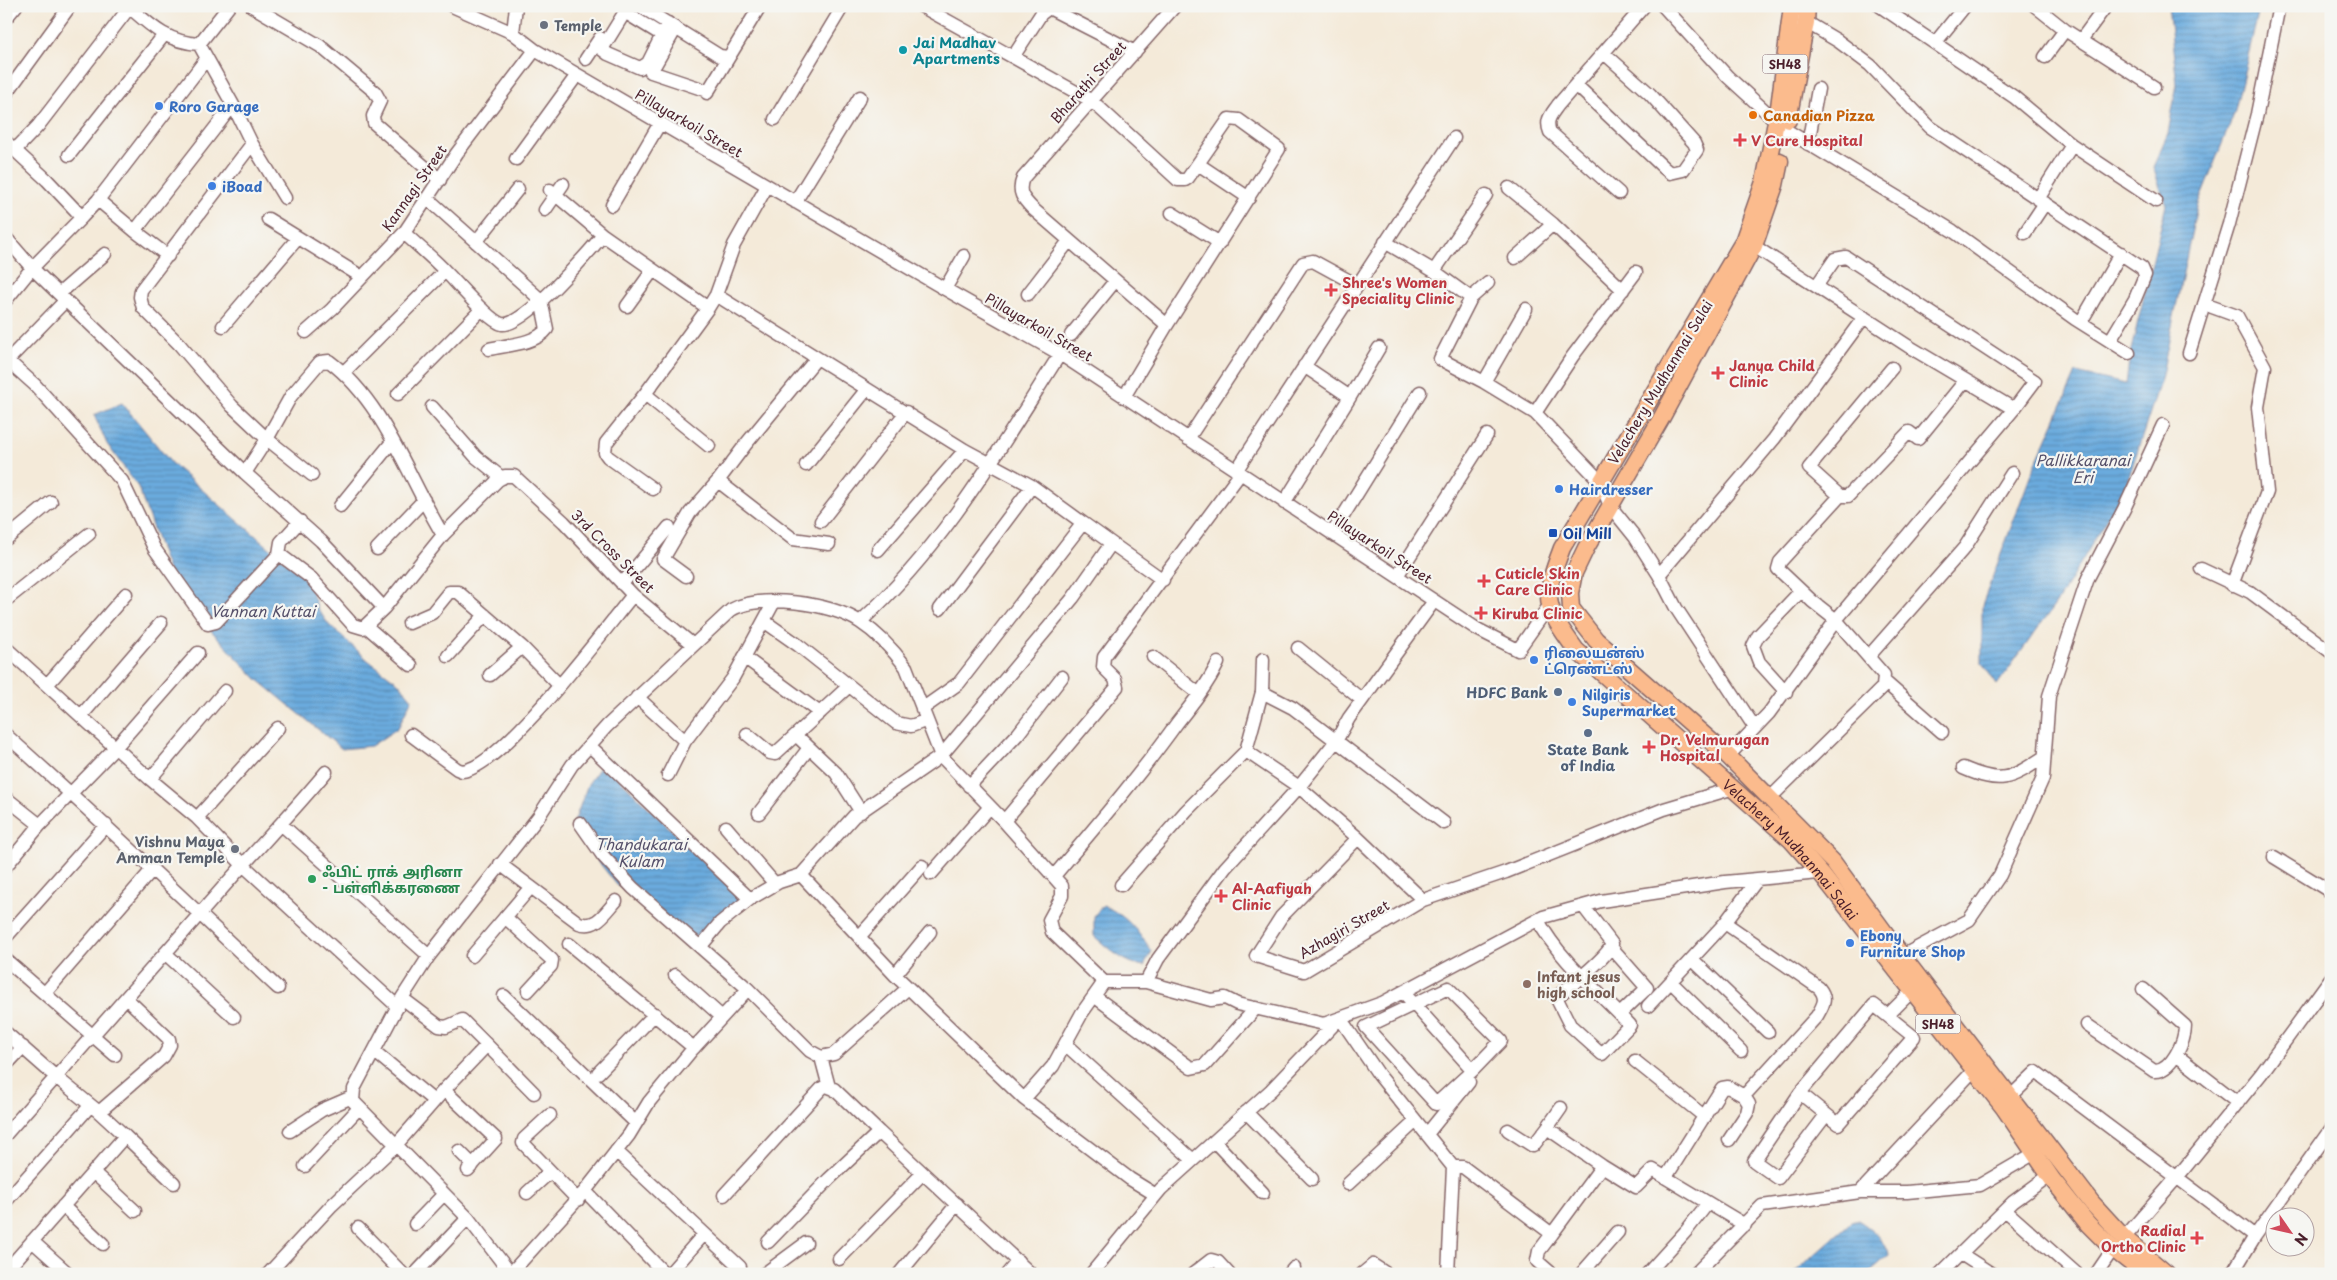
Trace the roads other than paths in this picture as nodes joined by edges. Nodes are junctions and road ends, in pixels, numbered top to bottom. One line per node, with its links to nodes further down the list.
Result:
1 (16, 6): 22 (street)
2 (70, 6): 44 (street)
3 (229, 6): 29 (street)
4 (252, 6): 59 (street)
5 (452, 6): 25 (street, Pillayarkoil Street)
6 (516, 6): 25 (street)
7 (619, 6): 31 (street)
8 (640, 6): 23 (street)
9 (760, 6): 35 (street)
10 (842, 6): 48 (street)
11 (921, 6): 36 (street)
12 (1175, 6): 33 (street, Bharathi Street)
13 (1644, 6): 34 (street)
14 (1662, 6): 50 (street)
15 (1880, 6): 30 (street)
16 (1965, 6): 30 (street)
17 (2036, 6): 24 (street)
18 (2106, 6): 28 (street)
19 (2279, 6): 112 (street)
20 (128, 7): 26 (street); 55 (street)
21 (1799, 14): 50 (main road, Velachery Mudhanmai Salai / SH48); 69 (street)
22 (6, 18)
23 (672, 25): 27 (street); 35 (street); 35 (street)
24 (2065, 30): 28 (street); 37 (street)
25 (512, 33): 32 (street, Pillayarkoil Street)
26 (164, 35): 29 (street); 56 (street)
27 (662, 35): 31 (street); 31 (street)
28 (2081, 40): 42 (street)
29 (199, 44): 38 (street)
30 (1935, 44): 54 (street)
31 (599, 47): 39 (street)
32 (535, 50): 40 (street, Pillayarkoil Street); 59 (street, Kannagi Street)
33 (1135, 52): 36 (street); 46 (street, Bharathi Street)
34 (1604, 53): 41 (street); 41 (street)
35 (728, 57)
36 (1013, 57): 46 (street)
37 (2045, 57)
38 (207, 58): 47 (street); 68 (street)
39 (586, 59)
40 (577, 75): 49 (street, Pillayarkoil Street); 57 (street)
41 (1576, 85): 63 (street)
42 (2154, 87)
43 (1818, 89): 53 (street)
44 (6, 94)
45 (860, 97): 71 (street)
46 (1092, 101): 58 (street); 84 (street, Bharathi Street)
47 (233, 104): 52 (street); 78 (street)
48 (775, 119)
49 (660, 123): 60 (street, Pillayarkoil Street); 72 (street)
50 (1781, 126): 53 (street); 88 (main road, Velachery Mudhanmai Salai / SH48); 160 (main road, Velachery Mudhanmai Salai / SH48)
51 (1454, 138): 86 (street)
52 (252, 144): 65 (street); 91 (street)
53 (1808, 144): 118 (street)
54 (2072, 145): 69 (street); 70 (street)
55 (10, 146): 75 (street)
56 (69, 155)
57 (516, 159)
58 (1198, 164): 67 (street); 67 (street)
59 (440, 180): 66 (street, Kannagi Street)
60 (767, 186): 71 (street, Pillayarkoil Street); 107 (street)
61 (1509, 188): 77 (street)
62 (518, 189): 85 (street)
63 (1619, 193)
64 (1486, 195): 97 (street)
65 (285, 198)
66 (427, 198): 79 (street, Kannagi Street); 85 (street)
67 (1249, 198): 87 (street)
68 (98, 200): 75 (street); 78 (street)
69 (2042, 201): 80 (street); 90 (street)
70 (2156, 201)
71 (795, 202): 104 (street, Pillayarkoil Street)
72 (612, 204)
73 (545, 210): 81 (street)
74 (1172, 213): 87 (street)
75 (82, 217): 94 (street)
76 (268, 219): 83 (street)
77 (1553, 224): 93 (street); 105 (street)
78 (135, 230): 91 (street)
79 (404, 233): 96 (street); 99 (street, Kannagi Street)
80 (2025, 233)
81 (603, 235): 95 (street); 111 (street)
82 (6, 238): 94 (street)
83 (298, 238): 99 (street); 119 (street)
84 (1068, 241): 100 (street); 106 (street)
85 (476, 242): 111 (street)
86 (1385, 242): 97 (street); 102 (street)
87 (1220, 243): 120 (street)
88 (1754, 246): 103 (street); 169 (main road, Velachery Mudhanmai Salai / SH48)
89 (104, 254): 108 (street)
90 (2121, 254): 118 (street); 123 (street)
91 (168, 256): 148 (street)
92 (964, 256): 104 (street)
93 (1516, 258)
94 (32, 268): 108 (street); 110 (street)
95 (653, 270): 113 (street); 114 (street)
96 (445, 271): 115 (street); 133 (street)
97 (1434, 271): 109 (street)
98 (1636, 272): 105 (street)
99 (362, 277): 121 (street, Kannagi Street)
100 (1115, 281): 120 (street); 122 (street)
101 (1488, 283): 109 (street)
102 (1357, 285): 131 (street); 149 (street)
103 (1817, 285): 117 (street); 143 (street)
104 (945, 289): 128 (street, Pillayarkoil Street)
105 (1623, 290): 145 (street)
106 (1028, 294)
107 (716, 296): 114 (street); 129 (street)
108 (62, 297): 130 (street); 155 (street)
109 (1471, 298): 135 (street)
110 (6, 300)
111 (541, 300): 115 (street); 125 (street)
112 (2204, 304): 127 (street); 189 (street)
113 (627, 306)
114 (708, 308): 139 (street)
115 (482, 309): 138 (street)
116 (1526, 309): 135 (street)
117 (1864, 317): 134 (street); 184 (street)
118 (2080, 322): 123 (street)
119 (223, 326)
120 (1167, 326): 140 (street)
121 (306, 332)
122 (1072, 335)
123 (2110, 341): 126 (street)
124 (1379, 348): 141 (street)
125 (489, 349)
126 (2129, 353)
127 (2189, 353)
128 (1060, 354): 140 (street, Pillayarkoil Street); 153 (street)
129 (816, 359): 136 (street); 161 (street)
130 (7, 360): 182 (street)
131 (1304, 366): 141 (street); 156 (street)
132 (1892, 368): 164 (street)
133 (344, 372): 148 (street); 150 (street)
134 (1966, 381): 143 (street); 164 (street)
135 (1484, 382): 145 (street)
136 (866, 389): 144 (street); 154 (street)
137 (1420, 392): 175 (street)
138 (398, 394)
139 (645, 394): 151 (street); 163 (street)
140 (1124, 397): 149 (street, Pillayarkoil Street)
141 (1350, 397): 167 (street)
142 (432, 407): 159 (street, 3rd Cross Street)
143 (2014, 409): 200 (street)
144 (906, 412): 152 (street); 171 (street)
145 (1535, 413): 160 (street)
146 (2163, 425): 251 (street)
147 (1487, 435): 186 (street)
148 (267, 439): 155 (street); 158 (street)
149 (1188, 440): 156 (street, Pillayarkoil Street)
150 (392, 442): 165 (street); 168 (street)
151 (709, 446)
152 (964, 450): 153 (street); 181 (street)
153 (990, 464): 162 (street); 202 (street)
154 (806, 465)
155 (245, 473): 170 (street)
156 (1238, 473): 167 (street, Pillayarkoil Street); 187 (street)
157 (2012, 473): 215 (street)
158 (312, 475)
159 (508, 477): 176 (street); 188 (street, 3rd Cross Street)
160 (1600, 481): 169 (street); 196 (main road, Velachery Mudhanmai Salai / SH48)
161 (718, 482): 178 (street); 185 (street)
162 (1032, 486): 172 (street); 198 (street)
163 (653, 489)
164 (1840, 496): 190 (street)
165 (424, 500): 176 (street); 180 (street)
166 (51, 502): 177 (street)
167 (1284, 503): 175 (street, Pillayarkoil Street)
168 (340, 506)
169 (1610, 506): 184 (street); 250 (main road, Velachery Mudhanmai Salai / SH48)
170 (300, 521): 182 (street); 197 (street)
171 (821, 521)
172 (1083, 524): 179 (street); 234 (street)
173 (670, 527): 188 (street)
174 (89, 534): 193 (street)
175 (1332, 534): 186 (street, Pillayarkoil Street)
176 (444, 536): 197 (street)
177 (6, 539)
178 (829, 544)
179 (1111, 544): 187 (street); 249 (street)
180 (377, 550)
181 (878, 550)
182 (279, 554): 205 (street)
183 (2201, 569): 189 (street)
184 (1659, 575): 237 (street)
185 (686, 576)
186 (1397, 576): 194 (street, Pillayarkoil Street)
187 (1163, 580): 266 (street)
188 (622, 584): 192 (street, 3rd Cross Street)
189 (2232, 585): 212 (street)
190 (1801, 591): 200 (street); 208 (street)
191 (126, 594): 225 (street)
192 (633, 595): 207 (street, 3rd Cross Street); 224 (street)
193 (6, 600)
194 (1434, 601): 196 (street, Pillayarkoil Street); 232 (street)
195 (774, 602): 201 (street); 202 (street); 207 (street)
196 (1549, 606): 258 (main road, Velachery Mudhanmai Salai / SH48)
197 (384, 608): 205 (street)
198 (940, 609)
199 (485, 616): 204 (street); 209 (street); 214 (street)
200 (1836, 620): 215 (street); 229 (street)
201 (764, 621): 216 (street); 226 (street)
202 (860, 622): 234 (street)
203 (161, 623): 235 (street)
204 (409, 623)
205 (366, 626): 220 (street)
206 (1749, 632): 208 (street)
207 (693, 645): 231 (street)
208 (1753, 646): 229 (street)
209 (522, 647): 221 (street); 224 (street)
210 (6, 648): 225 (street)
211 (1298, 648): 232 (street)
212 (2331, 652)
213 (198, 653): 246 (street)
214 (448, 656)
215 (1869, 656): 223 (street)
216 (744, 657): 233 (street); 243 (street)
217 (1153, 657): 230 (street)
218 (1263, 659): 228 (street)
219 (1218, 663): 230 (street)
220 (411, 665)
221 (490, 676)
222 (1062, 677): 256 (street)
223 (1885, 682): 238 (street); 260 (street)
224 (558, 684): 239 (street)
225 (47, 685): 235 (street)
226 (849, 686): 233 (street); 234 (street)
227 (225, 691): 255 (street)
228 (1262, 692): 244 (street); 248 (street)
229 (1786, 692): 237 (street)
230 (1199, 694): 281 (street)
231 (637, 697): 243 (street); 245 (street)
232 (1362, 700): 244 (street)
233 (820, 713): 242 (street)
234 (924, 715): 249 (street)
235 (81, 716): 246 (street)
236 (278, 728): 265 (street)
237 (1755, 728): 250 (street)
238 (1942, 732)
239 (411, 734)
240 (747, 734): 242 (street)
241 (6, 735): 259 (street)
242 (797, 736): 247 (street)
243 (685, 741): 254 (street)
244 (1336, 741): 257 (street); 268 (street)
245 (591, 747): 275 (street); 287 (street)
246 (115, 748): 255 (street); 259 (street)
247 (809, 748): 263 (street); 264 (street)
248 (1246, 751): 257 (street); 284 (street)
249 (940, 756): 256 (street); 263 (street)
250 (1728, 756): 260 (main road, Velachery Mudhanmai Salai / SH48)
251 (2044, 757): 252 (street); 304 (street)
252 (1963, 768)
253 (326, 772): 270 (street)
254 (668, 775)
255 (150, 779): 265 (street)
256 (969, 786): 262 (street)
257 (1299, 787): 273 (street); 312 (street)
258 (1734, 788): 279 (main road, Velachery Mudhanmai Salai / SH48); 288 (street, Azhagiri Street)
259 (70, 794): 269 (street); 271 (street)
260 (1770, 798): 304 (main road, Velachery Mudhanmai Salai / SH48)
261 (7, 800): 271 (street)
262 (989, 808): 266 (street); 297 (street)
263 (861, 812): 280 (street)
264 (759, 813)
265 (197, 818): 276 (street)
266 (1004, 821): 281 (street)
267 (580, 823): 299 (street)
268 (1444, 823)
269 (106, 825): 278 (street); 296 (street)
270 (282, 825): 276 (street); 302 (street)
271 (40, 826): 277 (street)
272 (726, 827): 283 (street)
273 (1358, 838): 288 (street); 288 (street, Azhagiri Street)
274 (2274, 857): 286 (street)
275 (500, 864): 285 (street); 302 (street)
276 (243, 865): 291 (street); 325 (street)
277 (6, 866)
278 (151, 871): 291 (street); 321 (street)
279 (1819, 873): 282 (street); 320 (main road, Velachery Mudhanmai Salai / SH48)
280 (801, 875): 283 (street); 297 (street)
281 (1054, 876): 311 (street)
282 (1757, 880): 290 (street); 294 (street)
283 (775, 884): 287 (street)
284 (1121, 885)
285 (531, 887): 289 (street); 292 (street)
286 (2331, 892)
287 (750, 898): 299 (street)
288 (1423, 900)
289 (616, 902)
290 (1584, 906): 293 (street); 300 (street)
291 (200, 914): 301 (street); 314 (street)
292 (505, 917): 303 (street); 318 (street)
293 (1538, 920): 309 (street); 319 (street)
294 (1725, 923): 306 (street); 360 (street)
295 (930, 932): 308 (street)
296 (6, 937)
297 (859, 937): 308 (street)
298 (569, 944): 330 (street)
299 (701, 946): 316 (street)
300 (1611, 947): 309 (street); 331 (street)
301 (165, 953): 324 (street); 333 (street)
302 (429, 956): 325 (street)
303 (472, 956)
304 (1902, 956): 361 (main road, Velachery Mudhanmai Salai / SH48)
305 (6, 960): 321 (street)
306 (1693, 960): 313 (street); 338 (street)
307 (676, 975): 334 (street)
308 (895, 975): 315 (street)
309 (1582, 975): 331 (street); 331 (street)
310 (2331, 978): 365 (street)
311 (1104, 982): 312 (street); 323 (street)
312 (1146, 982): 328 (street)
313 (1672, 983): 327 (street); 346 (street)
314 (278, 988)
315 (908, 988): 349 (street); 362 (street)
316 (748, 989): 334 (street); 349 (street)
317 (2143, 990): 348 (street)
318 (528, 991)
319 (1403, 992): 326 (street); 329 (street)
320 (1912, 992): 332 (street); 353 (main road, Velachery Mudhanmai Salai / SH48)
321 (45, 993): 340 (street)
322 (504, 996): 373 (street)
323 (1094, 996): 328 (street); 341 (street)
324 (126, 998): 340 (street); 367 (street)
325 (400, 1003): 342 (street); 345 (street)
326 (1413, 1003): 337 (street); 352 (street); 352 (street)
327 (1648, 1006)
328 (1256, 1008): 335 (street)
329 (1356, 1013): 335 (street); 337 (street)
330 (655, 1014): 344 (street); 354 (street)
331 (1620, 1014)
332 (1888, 1015): 359 (street); 370 (street)
333 (234, 1017)
334 (722, 1017): 344 (street)
335 (1340, 1018): 368 (street); 372 (street)
336 (2087, 1025): 348 (street)
337 (1366, 1027): 352 (street)
338 (1768, 1032)
339 (6, 1033): 343 (street)
340 (93, 1035): 347 (street); 355 (street)
341 (1065, 1044): 362 (street); 388 (street)
342 (487, 1046): 357 (street); 358 (street)
343 (23, 1047): 351 (street); 355 (street)
344 (694, 1048): 373 (street)
345 (375, 1052): 363 (street); 364 (street)
346 (1741, 1052)
347 (115, 1055)
348 (2176, 1055): 365 (street)
349 (821, 1058): 356 (street)
350 (1635, 1061): 371 (street)
351 (6, 1065)
352 (1475, 1070): 380 (street)
353 (1974, 1070): 387 (main road, Velachery Mudhanmai Salai / SH48); 401 (street)
354 (598, 1073)
355 (56, 1077): 367 (street); 379 (street)
356 (829, 1087): 378 (street); 405 (street)
357 (444, 1090): 363 (street); 386 (street)
358 (534, 1093)
359 (1800, 1094): 370 (street); 370 (street)
360 (1744, 1096): 371 (street); 383 (street)
361 (2010, 1098): 398 (street); 426 (main road, Velachery Mudhanmai Salai / SH48)
362 (1024, 1099): 406 (street)
363 (434, 1101): 384 (street)
364 (356, 1102): 377 (street); 384 (street); 389 (street)
365 (2238, 1103): 398 (street)
366 (1561, 1108): 374 (street)
367 (95, 1109): 381 (street); 408 (street)
368 (1246, 1112): 382 (street); 397 (street)
369 (550, 1114): 393 (street)
370 (1826, 1115)
371 (1705, 1117): 396 (street)
372 (1416, 1121): 380 (street); 400 (street)
373 (636, 1123): 385 (street)
374 (1547, 1128): 376 (street); 390 (street)
375 (2331, 1129): 421 (street)
376 (1508, 1130)
377 (290, 1131)
378 (879, 1132): 394 (street); 423 (street)
379 (6, 1134)
380 (1427, 1134): 391 (street)
381 (125, 1136): 392 (street); 399 (street)
382 (1214, 1140): 388 (street); 403 (street)
383 (1729, 1140)
384 (396, 1145): 404 (street); 433 (street)
385 (616, 1151): 407 (street); 419 (street)
386 (459, 1152)
387 (2035, 1153): 395 (main road, Velachery Mudhanmai Salai / SH48); 401 (street)
388 (1193, 1160): 406 (street)
389 (305, 1166)
390 (1602, 1166): 396 (street); 420 (street)
391 (1453, 1167): 420 (street); 447 (street)
392 (93, 1172): 411 (street); 413 (street)
393 (550, 1172): 402 (street); 407 (street)
394 (923, 1173): 410 (street); 428 (street)
395 (2050, 1176): 412 (street); 426 (main road, Velachery Mudhanmai Salai / SH48)
396 (1666, 1177): 409 (street)
397 (1312, 1179)
398 (2176, 1179): 421 (street); 426 (street)
399 (174, 1182)
400 (1348, 1184)
401 (1860, 1192): 416 (street)
402 (527, 1193)
403 (1263, 1193)
404 (444, 1194): 414 (street); 415 (street)
405 (724, 1195)
406 (1156, 1195): 442 (street)
407 (581, 1196): 436 (street); 437 (street)
408 (6, 1201)
409 (1708, 1203): 416 (street); 450 (street)
410 (957, 1204): 429 (street); 439 (street)
411 (63, 1206): 422 (street); 425 (street)
412 (2005, 1210): 427 (street); 454 (street)
413 (135, 1211)
414 (468, 1218): 435 (street); 436 (street)
415 (415, 1224)
416 (1745, 1225): 451 (street)
417 (358, 1228): 434 (street)
418 (1618, 1232): 449 (street)
419 (704, 1234): 430 (street); 437 (street)
420 (1552, 1234): 448 (street)
421 (2255, 1236): 458 (street)
422 (32, 1241): 431 (street); 432 (street)
423 (768, 1242)
424 (806, 1243): 438 (street)
425 (104, 1244)
426 (2118, 1244): 455 (street); 456 (main road, Velachery Mudhanmai Salai / SH48); 457 (main road, Velachery Mudhanmai Salai / SH48)
427 (1961, 1254): 452 (street); 453 (street)
428 (839, 1259)
429 (1018, 1261): 440 (street); 441 (street)
430 (740, 1267)
431 (6, 1270)
432 (70, 1274)
433 (268, 1274)
434 (402, 1274)
435 (415, 1274)
436 (510, 1274)
437 (667, 1274)
438 (764, 1274)
439 (899, 1274)
440 (1006, 1274)
441 (1032, 1274)
442 (1091, 1274)
443 (1193, 1274): 444 (street)
444 (1229, 1274)
445 (1362, 1274): 446 (street)
446 (1387, 1274)
447 (1448, 1274)
448 (1552, 1274)
449 (1581, 1274)
450 (1647, 1274)
451 (1696, 1274)
452 (1940, 1274)
453 (1992, 1274)
454 (2077, 1274)
455 (2096, 1274)
456 (2144, 1274)
457 (2167, 1274)
458 (2232, 1274)

